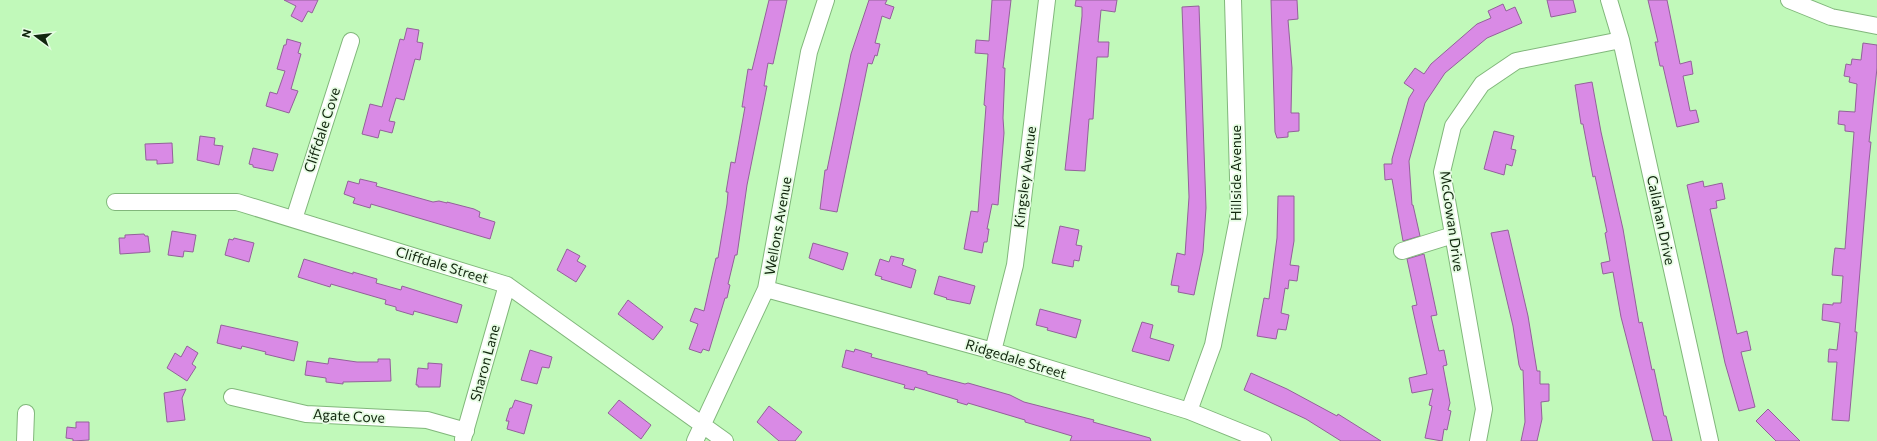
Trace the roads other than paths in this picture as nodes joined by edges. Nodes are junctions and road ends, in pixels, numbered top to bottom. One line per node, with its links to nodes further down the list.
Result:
1 (826, 0): 14 (street, Wellons Avenue)
2 (1047, 0): 15 (street, Kingsley Avenue)
3 (1233, 0): 17 (street, Hillside Avenue)
4 (1609, 0): 7 (street, Callahan Drive)
5 (1789, 0): 6 (street)
6 (1877, 26)
7 (1621, 40): 11 (street, McGowan Drive); 26 (street, Callahan Drive)
8 (351, 41): 10 (street, Cliffdale Cove)
9 (115, 202): 10 (street, Cliffdale Street)
10 (294, 219): 13 (street, Cliffdale Street)
11 (1453, 235): 12 (street); 25 (street, McGowan Drive)
12 (1402, 251)
13 (506, 285): 19 (street, Cliffdale Street); 20 (street, Sharon Lane)
14 (766, 288): 15 (street, Ridgedale Street); 19 (street, Wellons Avenue)
15 (993, 351): 17 (street, Ridgedale Street)
16 (232, 397): 20 (street, Agate Cove)
17 (1189, 411): 24 (street, Ridgedale Street)
18 (26, 413): 21 (street)
19 (703, 426): 22 (street, Wellons Avenue); 23 (street, Cliffdale Street)
20 (465, 436)
21 (25, 441)
22 (695, 441)
23 (725, 441)
24 (1263, 441)
25 (1478, 441)
26 (1710, 441)

